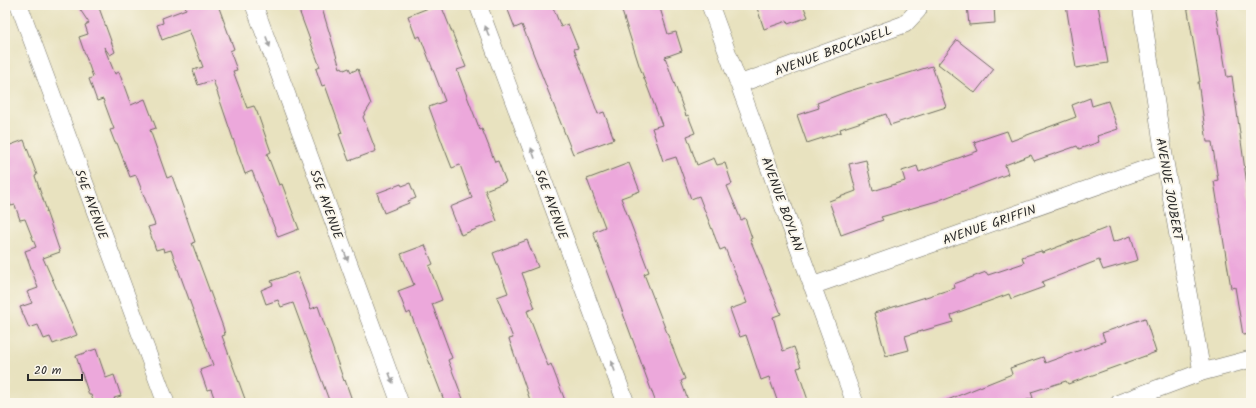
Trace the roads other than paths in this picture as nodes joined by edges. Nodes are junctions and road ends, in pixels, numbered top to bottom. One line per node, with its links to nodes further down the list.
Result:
1 (19, 5): 12 (street, 54E AVENUE)
2 (254, 5): 13 (street, 55E AVENUE, one-way to 13)
3 (478, 5): 14 (street, 56E AVENUE, one-way to 3)
4 (710, 5): 7 (street, AVENUE BOYLAN)
5 (918, 5): 7 (street, AVENUE BROCKWELL)
6 (1141, 5): 8 (street, AVENUE JOUBERT)
7 (739, 84): 9 (street, AVENUE BOYLAN)
8 (1165, 162): 9 (street, AVENUE GRIFFIN); 11 (street, AVENUE JOUBERT)
9 (812, 286): 15 (street, AVENUE BOYLAN)
10 (1251, 359): 11 (street)
11 (1202, 372): 16 (street)
12 (166, 403)
13 (400, 403)
14 (626, 403)
15 (855, 403)
16 (1119, 403)

